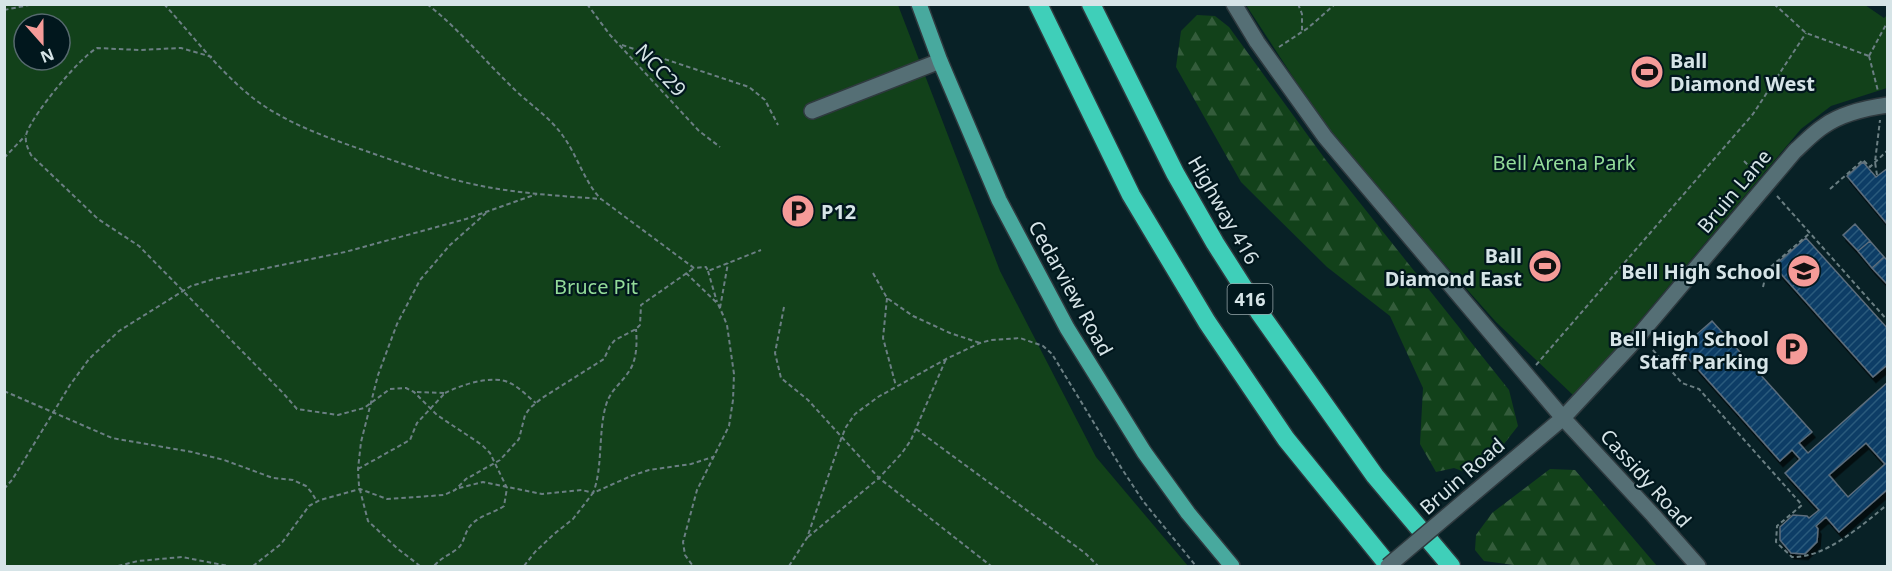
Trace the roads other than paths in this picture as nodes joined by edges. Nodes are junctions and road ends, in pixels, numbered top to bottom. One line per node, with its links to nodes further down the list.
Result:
1 (919, 4): 5 (main road, Cedarview Road)
2 (1038, 4): 10 (highway, 416)
3 (1091, 4): 11 (highway, Highway 416 / 416)
4 (1234, 4): 8 (street, Cassidy Road)
5 (940, 61): 7 (street); 9 (main road, Cedarview Road)
6 (1884, 106): 8 (street, Bruin Lane)
7 (812, 111)
8 (1563, 418): 10 (street, Bruin Road, bridge); 12 (street, Cassidy Road)
9 (1232, 567)
10 (1388, 567)
11 (1452, 567)
12 (1698, 567)

